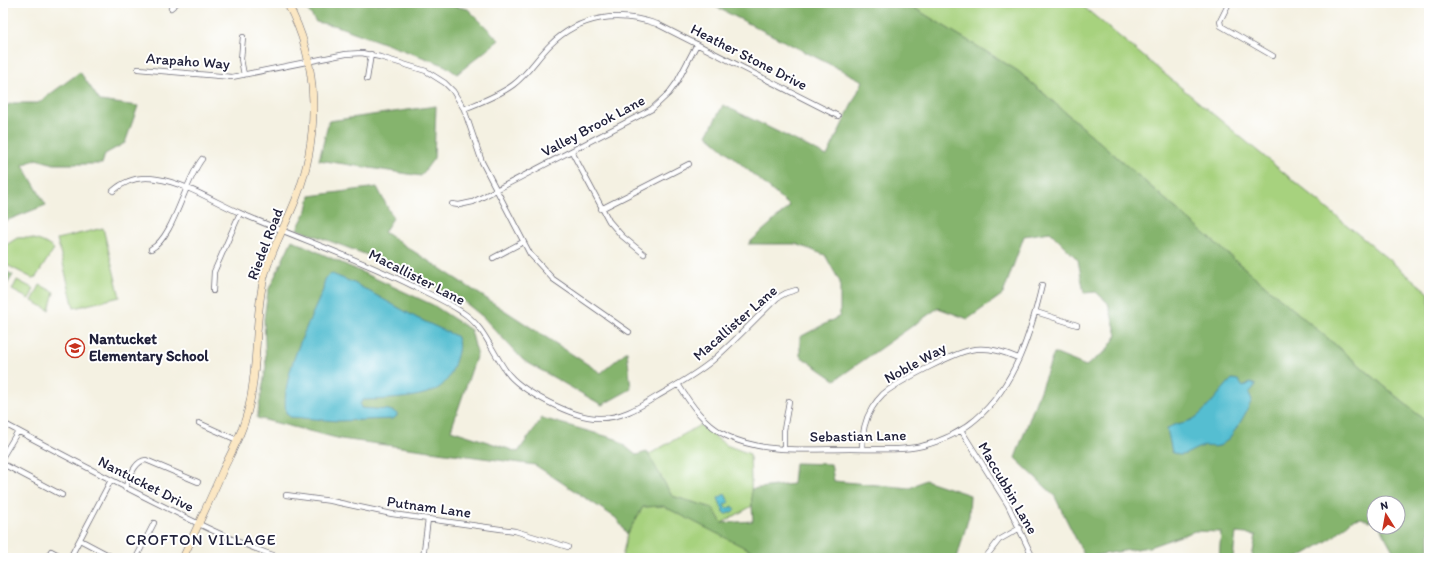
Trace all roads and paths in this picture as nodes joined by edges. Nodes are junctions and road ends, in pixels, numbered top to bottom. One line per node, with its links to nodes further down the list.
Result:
1 (177, 3): 4 (street)
2 (287, 3): 9 (street, Riedel Road)
3 (1229, 3): 8 (street)
4 (171, 8)
5 (243, 37): 11 (street)
6 (697, 44): 13 (street, Heather Stone Drive); 14 (street, Heather Stone Drive); 15 (street, Valley Brook Lane)
7 (371, 54): 9 (street, Arapaho Way); 12 (street); 13 (street, Arapaho Way)
8 (1273, 56)
9 (308, 62): 11 (street, Arapaho Way); 24 (street, Riedel Road)
10 (138, 69): 11 (street, Arapaho Way)
11 (244, 75)
12 (367, 79)
13 (464, 109): 19 (street, Arapaho Way)
14 (838, 116)
15 (572, 152): 19 (street, Valley Brook Lane); 22 (street)
16 (202, 158): 18 (street)
17 (689, 164): 22 (street)
18 (186, 188): 20 (street, Macallister Lane); 23 (street, Macallister Lane); 26 (street)
19 (496, 190): 21 (street, Valley Brook Lane); 25 (street, Arapaho Way)
20 (113, 191)
21 (452, 204)
22 (601, 209): 27 (street)
23 (240, 213): 24 (street, Macallister Lane); 31 (street)
24 (283, 230): 36 (street, Macallister Lane); 42 (street, Riedel Road)
25 (523, 242): 28 (street); 34 (street, Arapaho Way)
26 (151, 249)
27 (644, 254)
28 (493, 258)
29 (1042, 285): 32 (street, Sebastian Lane)
30 (796, 290): 36 (street, Macallister Lane)
31 (213, 291)
32 (1036, 312): 33 (street); 35 (street, Sebastian Lane)
33 (1077, 325)
34 (629, 332)
35 (1018, 358): 40 (street, Sebastian Lane); 44 (street, Noble Way)
36 (678, 384): 43 (street, Sebastian Lane)
37 (789, 401): 43 (street)
38 (3, 423): 41 (street, Nantucket Drive)
39 (199, 423): 42 (street)
40 (961, 430): 44 (street, Sebastian Lane); 55 (street, Maccubbin Lane)
41 (18, 431): 45 (street); 47 (street, Nantucket Drive)
42 (237, 440): 54 (street, Riedel Road)
43 (784, 449): 44 (street, Sebastian Lane)
44 (862, 450)
45 (3, 456)
46 (3, 464): 50 (street)
47 (111, 480): 49 (street, Nantucket Drive); 56 (street)
48 (198, 482): 49 (street)
49 (125, 488): 54 (street, Nantucket Drive)
50 (62, 495)
51 (286, 495): 52 (street, Putnam Lane)
52 (428, 519): 57 (street, Putnam Lane); 65 (street)
53 (154, 524): 62 (street)
54 (198, 524): 63 (street, Riedel Road); 64 (street, Nantucket Drive)
55 (1020, 528): 66 (street); 67 (street, Maccubbin Lane)
56 (80, 540): 60 (street); 61 (street)
57 (568, 547)
58 (47, 558): 59 (street)
59 (64, 558)
60 (70, 558)
61 (114, 558)
62 (136, 558)
63 (183, 558)
64 (282, 558)
65 (423, 558)
66 (985, 558)
67 (1033, 558)

